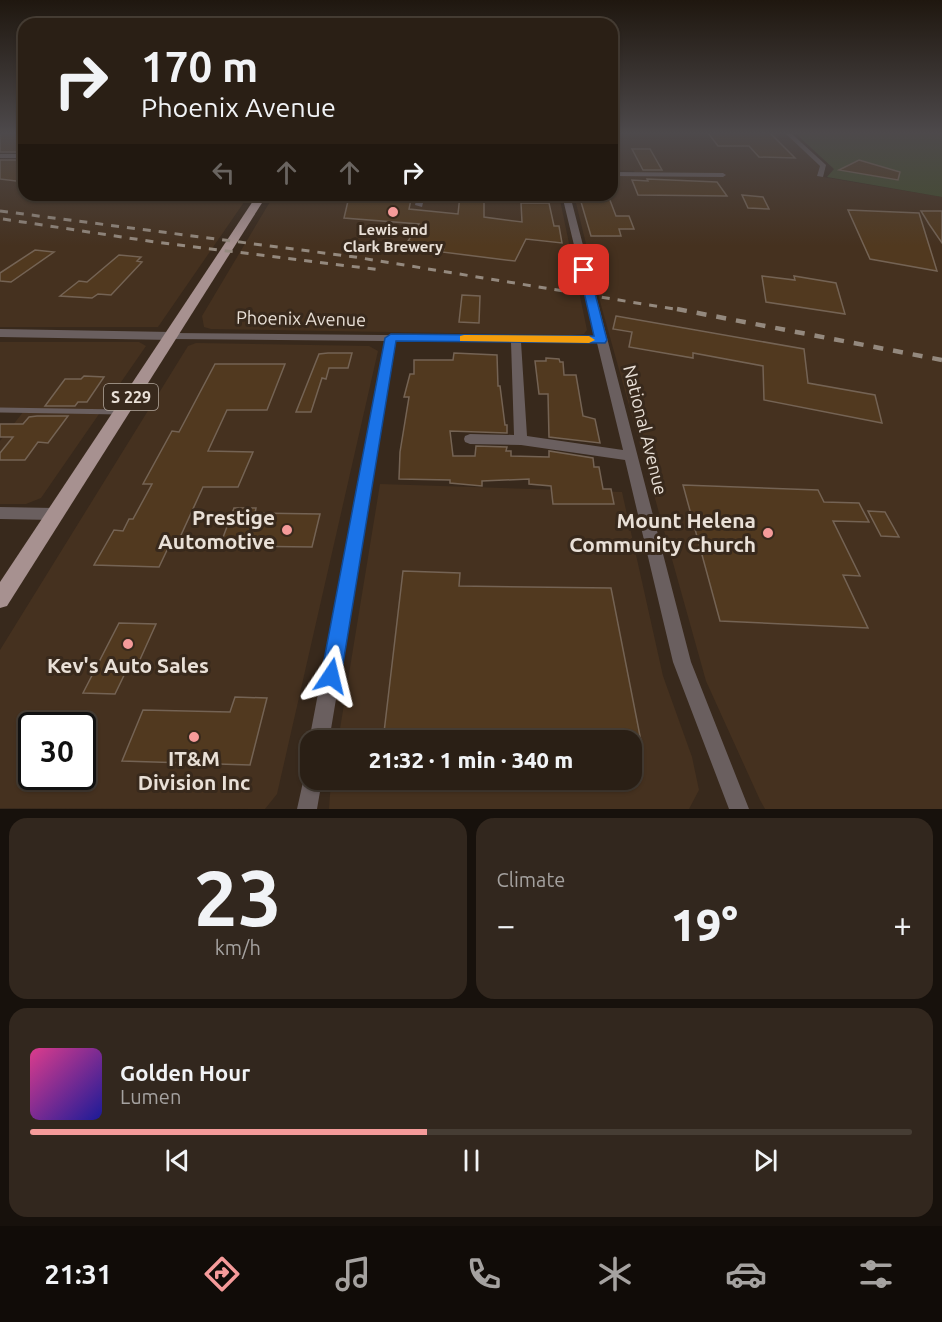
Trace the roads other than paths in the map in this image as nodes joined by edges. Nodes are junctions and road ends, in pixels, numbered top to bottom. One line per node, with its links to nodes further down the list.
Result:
1 (823, 171): 4 (street)
2 (618, 174): 3 (street)
3 (723, 175)
4 (821, 176)
5 (258, 201): 10 (main road, S 229)
6 (420, 201): 8 (street)
7 (567, 201): 13 (street, National Avenue)
8 (419, 205)
9 (0, 333): 10 (street, Phoenix Avenue)
10 (172, 336): 11 (street, Phoenix Avenue); 15 (main road, S 229)
11 (391, 338): 12 (street, Phoenix Avenue); 22 (street)
12 (516, 339): 13 (street, Phoenix Avenue); 17 (street)
13 (601, 340): 18 (street, National Avenue)
14 (0, 410): 15 (lane)
15 (122, 412): 20 (main road, S 229)
16 (470, 439): 17 (street)
17 (521, 440): 18 (street)
18 (632, 456): 25 (street, National Avenue)
19 (0, 513): 20 (street)
20 (54, 514): 21 (main road, S 229)
21 (0, 599)
22 (322, 730)
23 (310, 790): 24 (street)
24 (307, 809)
25 (739, 809)

